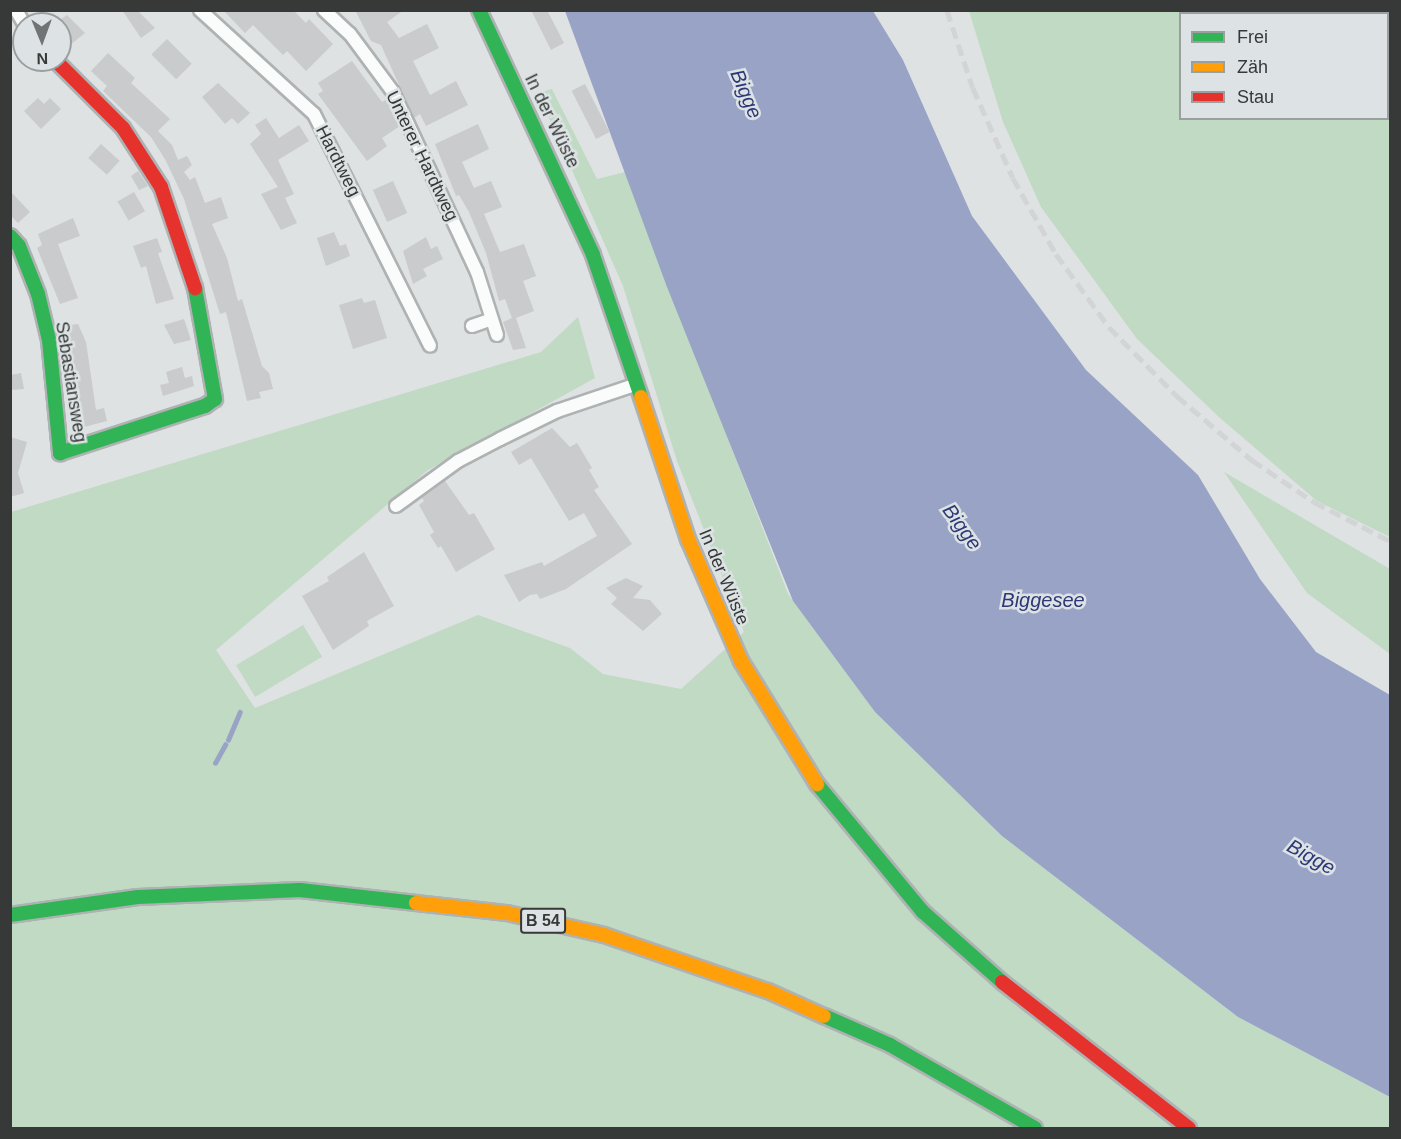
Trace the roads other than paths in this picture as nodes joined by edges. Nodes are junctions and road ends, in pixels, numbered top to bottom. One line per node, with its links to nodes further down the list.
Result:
1 (200, 10): 9 (street, Hardtweg)
2 (324, 10): 6 (street, Unterer Hardtweg)
3 (479, 10): 10 (main road, In der Wüste)
4 (67, 72): 5 (main road, Sebastiansweg)
5 (10, 236)
6 (492, 319): 7 (street); 8 (street, Unterer Hardtweg)
7 (472, 326)
8 (497, 335)
9 (430, 346)
10 (637, 384): 11 (street); 14 (main road, In der Wüste)
11 (396, 506)
12 (10, 915): 13 (main road, B 54)
13 (1035, 1128)
14 (1189, 1128)

